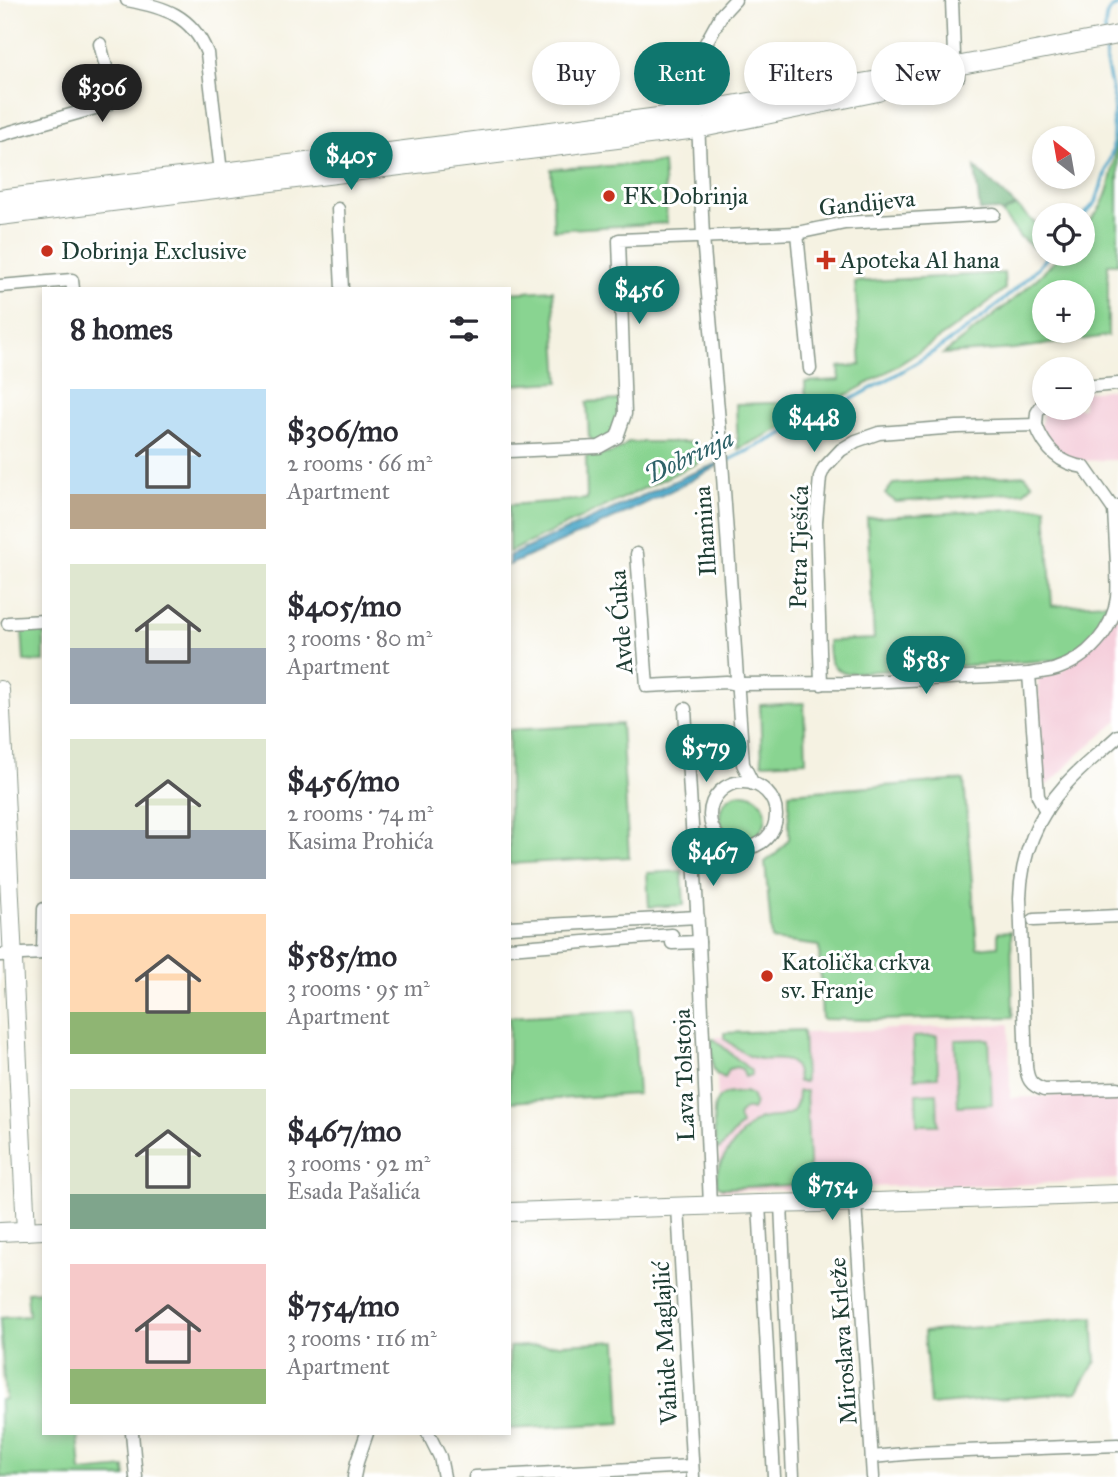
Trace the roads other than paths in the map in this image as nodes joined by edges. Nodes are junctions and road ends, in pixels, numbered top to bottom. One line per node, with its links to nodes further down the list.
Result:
1 (127, 0): 11 (street)
2 (735, 0): 9 (street, Ilhamina)
3 (952, 0): 5 (street)
4 (1118, 36): 7 (main road)
5 (954, 42)
6 (100, 44): 10 (street)
7 (965, 69)
8 (871, 91): 9 (main road)
9 (697, 120): 11 (main road); 15 (main road); 17 (street, Ilhamina)
10 (0, 135)
11 (222, 172): 12 (main road)
12 (0, 200)
13 (338, 209): 20 (street)
14 (994, 214): 16 (street, Gandijeva)
15 (0, 216)
16 (797, 233): 17 (street); 21 (street, Gandijeva)
17 (703, 237): 26 (street); 33 (street, Ilhamina)
18 (73, 284): 19 (street)
19 (0, 286)
20 (342, 287)
21 (810, 369)
22 (1118, 384): 23 (street)
23 (1095, 386)
24 (1036, 420): 25 (street)
25 (1035, 425): 27 (street); 34 (street, Petra Tješića)
26 (511, 451)
27 (1116, 508): 29 (street)
28 (637, 554): 33 (street, Avde Ćuka)
29 (1118, 595): 32 (street)
30 (42, 621): 31 (street)
31 (8, 622)
32 (1029, 674): 34 (street); 41 (street)
33 (737, 684): 34 (street); 38 (street, Ilhamina)
34 (821, 684)
35 (0, 692): 52 (main road)
36 (685, 709): 44 (street, Lava Tolstoja)
37 (1118, 736): 41 (street)
38 (743, 764): 39 (street); 40 (street, Ilhamina)
39 (733, 784): 40 (street); 42 (street)
40 (753, 784): 43 (street)
41 (1046, 811): 53 (street)
42 (712, 828): 43 (street); 44 (street)
43 (731, 846): 44 (street)
44 (699, 858): 46 (street, Lava Tolstoja)
45 (1118, 916): 47 (street)
46 (698, 917): 48 (street); 49 (street, Lava Tolstoja)
47 (1034, 920)
48 (511, 927)
49 (699, 942): 50 (street); 58 (street, Lava Tolstoja)
50 (511, 948)
51 (42, 953): 52 (street)
52 (6, 955): 61 (main road)
53 (1118, 1087)
54 (1118, 1194): 55 (main road)
55 (855, 1203): 57 (main road); 67 (street, Miroslava Krleže)
56 (759, 1204): 57 (main road); 58 (main road); 73 (street)
57 (781, 1204): 74 (street)
58 (710, 1206): 59 (main road)
59 (678, 1207): 60 (main road); 68 (street, Vahide Maglajlić)
60 (511, 1212)
61 (35, 1231): 62 (main road)
62 (0, 1232)
63 (132, 1435): 69 (street)
64 (366, 1435): 70 (street)
65 (429, 1435): 71 (street)
66 (1118, 1445): 67 (street)
67 (872, 1457): 75 (street, Miroslava Krleže)
68 (693, 1471): 72 (street)
69 (136, 1477)
70 (354, 1477)
71 (444, 1477)
72 (475, 1477)
73 (775, 1477)
74 (793, 1477)
75 (873, 1477)

